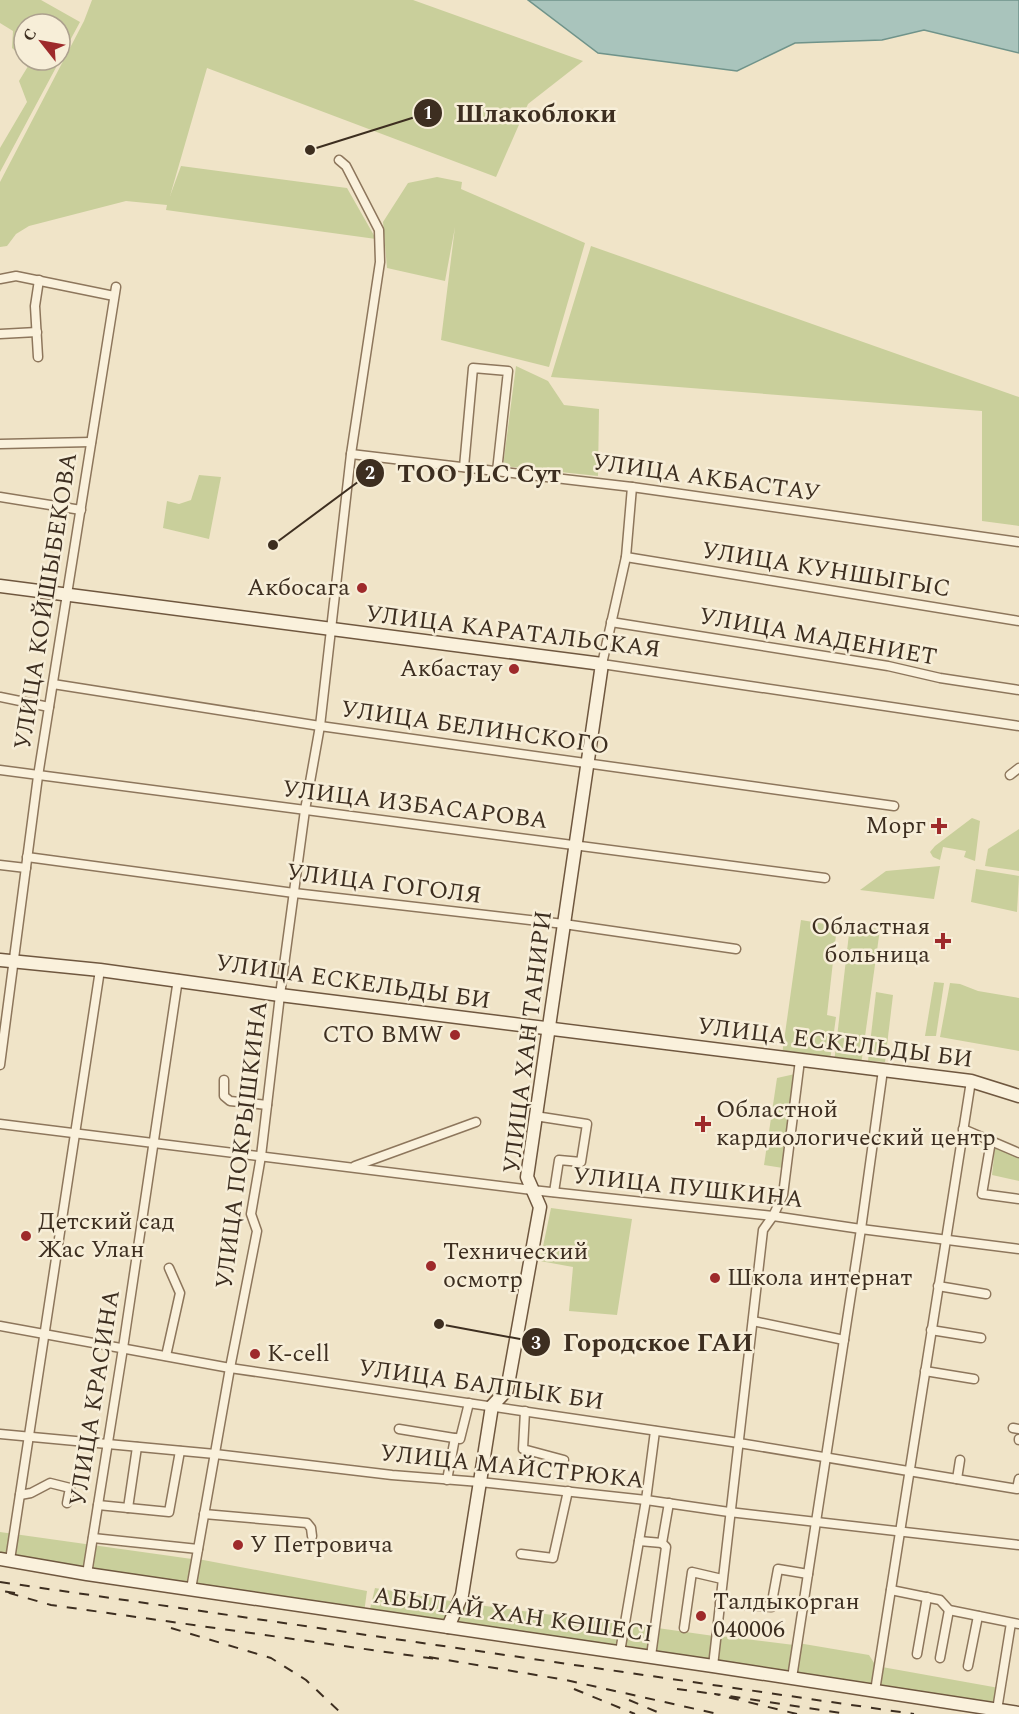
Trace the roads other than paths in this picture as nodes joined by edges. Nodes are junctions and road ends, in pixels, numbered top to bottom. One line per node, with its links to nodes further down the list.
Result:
1 (339, 160): 9 (street, УЛИЦА ПОКРЫШКИНА)
2 (0, 279): 3 (street)
3 (39, 280): 4 (street); 7 (street, УЛИЦА КОЙШЫБЕКОВА)
4 (37, 332): 5 (street); 6 (street)
5 (0, 334)
6 (38, 357)
7 (91, 442): 8 (street); 14 (street, УЛИЦА КОЙШЫБЕКОВА)
8 (0, 444)
9 (351, 454): 10 (street, УЛИЦА АКБАСТАУ); 21 (street, УЛИЦА ПОКРЫШКИНА)
10 (464, 467): 11 (street, УЛИЦА АКБАСТАУ); 11 (street)
11 (497, 471): 12 (street, УЛИЦА АКБАСТАУ)
12 (632, 487): 15 (street, УЛИЦА АКБАСТАУ); 16 (street, УЛИЦА ХАН ТАНИРИ)
13 (0, 497): 14 (street)
14 (81, 510): 18 (street, УЛИЦА КОЙШЫБЕКОВА)
15 (1019, 542)
16 (626, 557): 19 (street, УЛИЦА КУНШЫГЫС); 20 (street, УЛИЦА ХАН ТАНИРИ)
17 (0, 586): 18 (street, УЛИЦА КАРАТАЛЬСКАЯ)
18 (67, 596): 21 (street, УЛИЦА КАРАТАЛЬСКАЯ); 23 (street, УЛИЦА КОЙШЫБЕКОВА)
19 (1019, 621)
20 (611, 622): 22 (street, УЛИЦА ХАН ТАНИРИ); 24 (street, УЛИЦА МАДЕНИЕТ)
21 (332, 629): 22 (street, УЛИЦА КАРАТАЛЬСКАЯ); 27 (street, УЛИЦА ПОКРЫШКИНА)
22 (602, 663): 28 (street, УЛИЦА КАРАТАЛЬСКАЯ); 29 (street, УЛИЦА ХАН ТАНИРИ)
23 (53, 684): 26 (street, УЛИЦА КОЙШЫБЕКОВА); 27 (street, УЛИЦА БЕЛИНСКОГО)
24 (1019, 690)
25 (0, 697): 26 (street)
26 (49, 707): 32 (street, УЛИЦА КОЙШЫБЕКОВА)
27 (320, 726): 29 (street, УЛИЦА БЕЛИНСКОГО); 35 (street, УЛИЦА ПОКРЫШКИНА)
28 (1019, 726)
29 (587, 764): 34 (street, УЛИЦА БЕЛИНСКОГО); 36 (street, УЛИЦА ХАН ТАНИРИ)
30 (1019, 768): 33 (street)
31 (0, 770): 32 (street, УЛИЦА ИЗБАСАРОВА)
32 (38, 776): 35 (street, УЛИЦА ИЗБАСАРОВА); 37 (street, УЛИЦА КОЙШЫБЕКОВА)
33 (1010, 776)
34 (894, 806)
35 (305, 810): 36 (street, УЛИЦА ИЗБАСАРОВА); 41 (street, УЛИЦА ПОКРЫШКИНА)
36 (576, 845): 40 (street, УЛИЦА ИЗБАСАРОВА); 42 (street, УЛИЦА ХАН ТАНИРИ)
37 (27, 856): 39 (street, УЛИЦА КОЙШЫБЕКОВА); 41 (street, УЛИЦА ГОГОЛЯ)
38 (0, 865): 39 (street)
39 (26, 868): 45 (street, УЛИЦА КОЙШЫБЕКОВА)
40 (825, 878)
41 (294, 893): 42 (street, УЛИЦА ГОГОЛЯ); 48 (street, УЛИЦА ПОКРЫШКИНА)
42 (564, 924): 43 (street, УЛИЦА ГОГОЛЯ); 49 (street, УЛИЦА ХАН ТАНИРИ)
43 (736, 949)
44 (0, 960): 45 (street, УЛИЦА ЕСКЕЛЬДЫ БИ)
45 (14, 962): 46 (street, УЛИЦА ЕСКЕЛЬДЫ БИ); 51 (street, УЛИЦА КОЙШЫБЕКОВА)
46 (100, 969): 47 (street, УЛИЦА ЕСКЕЛЬДЫ БИ); 61 (street)
47 (178, 980): 48 (street, УЛИЦА ЕСКЕЛЬДЫ БИ); 63 (street, УЛИЦА КРАСИНА)
48 (280, 995): 49 (street, УЛИЦА ЕСКЕЛЬДЫ БИ); 56 (street, УЛИЦА ПОКРЫШКИНА)
49 (548, 1028): 50 (street, УЛИЦА ЕСКЕЛЬДЫ БИ); 57 (street, УЛИЦА ХАН ТАНИРИ)
50 (800, 1060): 52 (street, УЛИЦА ЕСКЕЛЬДЫ БИ); 70 (street)
51 (0, 1065)
52 (883, 1070): 54 (street, УЛИЦА ЕСКЕЛЬДЫ БИ); 71 (street)
53 (224, 1080): 56 (street)
54 (971, 1081): 55 (street, УЛИЦА ЕСКЕЛЬДЫ БИ); 60 (street)
55 (1019, 1096)
56 (267, 1105): 65 (street, УЛИЦА ПОКРЫШКИНА)
57 (535, 1116): 67 (street, УЛИЦА ХАН ТАНИРИ); 68 (street)
58 (476, 1122): 66 (street, УЛИЦА ПУШКИНА)
59 (0, 1124): 61 (street, УЛИЦА ПУШКИНА)
60 (963, 1129): 62 (street); 72 (street)
61 (75, 1133): 63 (street, УЛИЦА ПУШКИНА); 80 (street)
62 (991, 1141): 64 (street); 69 (street)
63 (154, 1142): 65 (street, УЛИЦА ПУШКИНА); 83 (street, УЛИЦА КРАСИНА)
64 (1019, 1153)
65 (261, 1156): 66 (street, УЛИЦА ПУШКИНА); 85 (street, УЛИЦА ПОКРЫШКИНА)
66 (351, 1168): 67 (street, УЛИЦА ПУШКИНА)
67 (532, 1190): 68 (street, УЛИЦА ПУШКИНА); 89 (street, УЛИЦА ХАН ТАНИРИ)
68 (555, 1192): 70 (street, УЛИЦА ПУШКИНА)
69 (1019, 1199)
70 (773, 1216): 71 (street, УЛИЦА ПУШКИНА); 77 (street)
71 (861, 1229): 72 (street, УЛИЦА ПУШКИНА); 82 (street)
72 (945, 1239): 73 (street, УЛИЦА ПУШКИНА); 75 (street)
73 (1019, 1249)
74 (169, 1268): 84 (street)
75 (938, 1286): 76 (street); 79 (street)
76 (986, 1294)
77 (753, 1321): 82 (street); 96 (street)
78 (0, 1326): 80 (street, УЛИЦА БАЛПЫК БИ)
79 (931, 1330): 81 (street); 86 (street)
80 (44, 1334): 83 (street, УЛИЦА БАЛПЫК БИ); 94 (street)
81 (981, 1338)
82 (844, 1340): 101 (street)
83 (123, 1348): 84 (street, УЛИЦА БАЛПЫК БИ); 97 (street, УЛИЦА КРАСИНА)
84 (166, 1356): 85 (street, УЛИЦА БАЛПЫК БИ)
85 (230, 1368): 88 (street, УЛИЦА БАЛПЫК БИ); 100 (street, УЛИЦА ПОКРЫШКИНА)
86 (925, 1371): 87 (street); 104 (street)
87 (974, 1379)
88 (469, 1403): 89 (street, УЛИЦА БАЛПЫК БИ); 95 (street)
89 (492, 1406): 90 (street, УЛИЦА БАЛПЫК БИ); 108 (street, УЛИЦА ХАН ТАНИРИ)
90 (525, 1411): 92 (street, УЛИЦА БАЛПЫК БИ); 102 (street)
91 (399, 1429): 95 (street)
92 (656, 1431): 96 (street, УЛИЦА БАЛПЫК БИ); 111 (street)
93 (0, 1434): 94 (street, УЛИЦА МАЙСТРЮКА)
94 (29, 1437): 97 (street, УЛИЦА МАЙСТРЮКА); 110 (street)
95 (455, 1438): 107 (street)
96 (739, 1443): 101 (street, УЛИЦА БАЛПЫК БИ); 116 (street)
97 (108, 1444): 98 (street, УЛИЦА МАЙСТРЮКА); 114 (street, УЛИЦА КРАСИНА)
98 (137, 1447): 99 (street, УЛИЦА МАЙСТРЮКА); 115 (street)
99 (180, 1451): 100 (street, УЛИЦА МАЙСТРЮКА); 115 (street)
100 (215, 1454): 107 (street, УЛИЦА МАЙСТРЮКА); 117 (street, УЛИЦА ПОКРЫШКИНА)
101 (826, 1457): 104 (street, УЛИЦА БАЛПЫК БИ); 118 (street)
102 (564, 1460)
103 (960, 1460): 105 (street)
104 (909, 1471): 105 (street, УЛИЦА БАЛПЫК БИ); 119 (street)
105 (957, 1479): 106 (street, УЛИЦА БАЛПЫК БИ)
106 (1019, 1479)
107 (447, 1480): 108 (street, УЛИЦА МАЙСТРЮКА)
108 (480, 1482): 109 (street, УЛИЦА МАЙСТРЮКА); 138 (street, УЛИЦА ХАН ТАНИРИ)
109 (568, 1491): 111 (street, УЛИЦА МАЙСТРЮКА); 126 (street)
110 (20, 1495): 112 (street); 127 (street)
111 (646, 1500): 113 (street, УЛИЦА МАЙСТРЮКА); 122 (street)
112 (67, 1503)
113 (669, 1503): 116 (street, УЛИЦА МАЙСТРЮКА); 123 (street)
114 (98, 1505): 115 (street); 121 (street, УЛИЦА КРАСИНА)
115 (128, 1508)
116 (729, 1512): 118 (street, УЛИЦА МАЙСТРЮКА); 130 (street)
117 (204, 1514): 120 (street); 125 (street, УЛИЦА ПОКРЫШКИНА)
118 (816, 1522): 119 (street, УЛИЦА МАЙСТРЮКА); 129 (street)
119 (900, 1531): 124 (street, УЛИЦА МАЙСТРЮКА); 132 (street)
120 (312, 1536)
121 (93, 1538): 125 (street); 128 (street, УЛИЦА КРАСИНА)
122 (639, 1541): 123 (street); 140 (street)
123 (662, 1543): 142 (street)
124 (1019, 1545)
125 (198, 1549): 131 (street, УЛИЦА ПОКРЫШКИНА)
126 (521, 1554)
127 (5, 1560): 128 (street, АБЫЛАЙ ХАН КӨШЕСІ)
128 (87, 1574): 131 (street, АБЫЛАЙ ХАН КӨШЕСІ)
129 (808, 1574): 134 (street); 146 (street)
130 (722, 1578): 134 (street); 139 (street)
131 (191, 1589): 138 (street, АБЫЛАЙ ХАН КӨШЕСІ)
132 (891, 1590): 133 (street); 147 (street)
133 (927, 1597): 135 (street); 141 (street)
134 (720, 1603): 144 (street)
135 (948, 1610): 136 (street); 143 (street)
136 (978, 1616): 137 (street); 145 (street)
137 (1015, 1623): 148 (street)
138 (448, 1627): 140 (street, АБЫЛАЙ ХАН КӨШЕСІ)
139 (684, 1628)
140 (620, 1652): 142 (street, АБЫЛАЙ ХАН КӨШЕСІ)
141 (917, 1654)
142 (651, 1656): 144 (street, АБЫЛАЙ ХАН КӨШЕСІ)
143 (940, 1658)
144 (713, 1665): 146 (street, АБЫЛАЙ ХАН КӨШЕСІ)
145 (968, 1665)
146 (792, 1678): 147 (street, АБЫЛАЙ ХАН КӨШЕСІ)
147 (875, 1691): 148 (street, АБЫЛАЙ ХАН КӨШЕСІ)
148 (997, 1710): 149 (street, АБЫЛАЙ ХАН КӨШЕСІ)
149 (1019, 1713)

